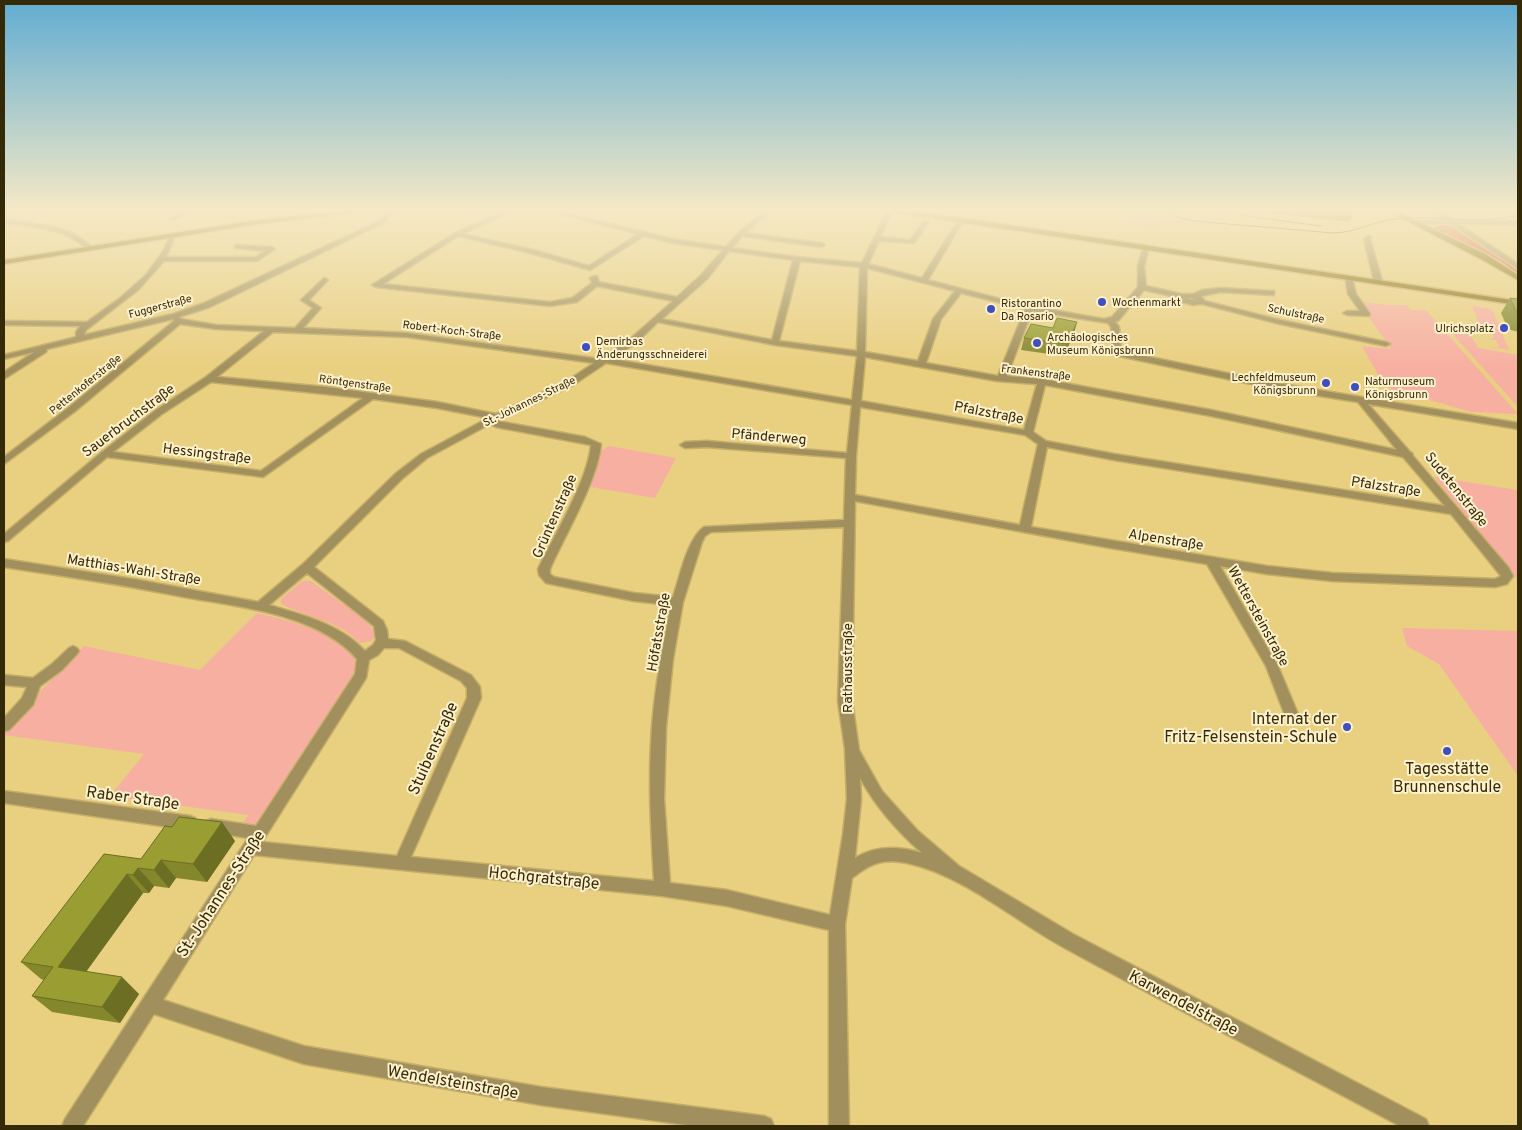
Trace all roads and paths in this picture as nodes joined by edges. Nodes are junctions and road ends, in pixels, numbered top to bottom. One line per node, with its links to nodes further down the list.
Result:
1 (159, 263): 34 (street)
2 (296, 263): 30 (street, Fuggerstraße)
3 (410, 263): 21 (street)
4 (572, 263): 15 (street)
5 (598, 263): 15 (street)
6 (716, 263): 26 (street, St.-Johannes-Straße)
7 (796, 263): 38 (street)
8 (839, 263): 14 (street)
9 (935, 263): 18 (street)
10 (1142, 263): 22 (street)
11 (1249, 263): 16 (street)
12 (1373, 263): 20 (street)
13 (1494, 263): 17 (street)
14 (864, 265): 18 (street); 41 (street, Rathausstraße)
15 (590, 268): 21 (street)
16 (1348, 277): 20 (street); 29 (street)
17 (1518, 278)
18 (925, 279): 23 (street)
19 (324, 280): 36 (street)
20 (1378, 281): 27 (street)
21 (596, 284): 26 (street)
22 (1142, 287): 25 (street, Schulstraße); 32 (street)
23 (960, 290): 28 (street); 44 (street)
24 (1271, 293): 25 (street)
25 (1199, 299): 39 (street, Schulstraße)
26 (680, 300): 31 (street, St.-Johannes-Straße)
27 (1518, 302)
28 (1029, 308): 32 (street); 46 (street)
29 (1347, 313)
30 (177, 319): 35 (street, Robert-Koch-Straße); 37 (street, Fuggerstraße); 60 (street, Pettenkoferstraße)
31 (658, 320): 38 (street, Frankenstraße); 43 (street, St.-Johannes-Straße)
32 (1111, 320): 51 (street)
33 (4, 323): 34 (street)
34 (88, 324): 37 (street)
35 (273, 328): 36 (street, Robert-Koch-Straße); 47 (street, Sauerbruchstraße)
36 (298, 329): 43 (street, Robert-Koch-Straße)
37 (80, 338): 40 (street, Fuggerstraße)
38 (775, 343): 41 (street, Frankenstraße)
39 (1386, 344)
40 (51, 345): 42 (street, Fuggerstraße); 45 (street)
41 (861, 354): 44 (street, Frankenstraße); 50 (street, Rathausstraße)
42 (4, 357)
43 (604, 361): 50 (street, Pfalzstraße); 52 (street, St.-Johannes-Straße)
44 (921, 365): 46 (street, Frankenstraße)
45 (4, 376)
46 (1002, 377): 48 (street, Frankenstraße)
47 (209, 379): 49 (street, Röntgenstraße); 57 (street, Sauerbruchstraße)
48 (1042, 382): 54 (street); 58 (street, Frankenstraße)
49 (371, 396): 52 (street, Röntgenstraße); 57 (street, Hessingstraße)
50 (856, 402): 54 (street, Pfalzstraße); 59 (street, Rathausstraße)
51 (1362, 402): 53 (street); 58 (street, Sudetenstraße)
52 (493, 419): 68 (street, St.-Johannes-Straße); 70 (street, Grüntenstraße)
53 (1518, 426)
54 (1028, 433): 55 (street, Pfalzstraße)
55 (1043, 443): 62 (street, Pfalzstraße); 64 (street)
56 (685, 445): 59 (street, Pfänderweg)
57 (104, 454): 65 (street, Sauerbruchstraße)
58 (1409, 455): 62 (street, Sudetenstraße)
59 (851, 456): 61 (street, Rathausstraße)
60 (4, 461)
61 (850, 497): 63 (street, Rathausstraße); 64 (street, Alpenstraße)
62 (1454, 511): 69 (street, Sudetenstraße)
63 (849, 524): 70 (street, Höfatsstraße); 79 (street, Rathausstraße)
64 (1025, 528): 66 (street, Alpenstraße)
65 (4, 539)
66 (1210, 561): 69 (street, Alpenstraße); 77 (street, Wettersteinstraße)
67 (4, 563): 71 (street, Matthias-Wahl-Straße)
68 (307, 567): 71 (street, St.-Johannes-Straße); 72 (street)
69 (1481, 582)
70 (677, 602): 86 (street, Höfatsstraße)
71 (260, 607): 74 (street)
72 (382, 643): 74 (street); 83 (street, Stuibenstraße)
73 (74, 651): 76 (street)
74 (363, 658): 81 (street, St.-Johannes-Straße)
75 (4, 680): 76 (street)
76 (35, 683): 78 (street)
77 (1291, 714)
78 (4, 726)
79 (852, 749): 84 (street, Karwendelstraße); 85 (street, Rathausstraße)
80 (4, 797): 81 (street, Raber Straße)
81 (258, 833): 82 (street, St.-Johannes-Straße)
82 (249, 848): 83 (street, Hochgratstraße); 88 (street, St.-Johannes-Straße)
83 (401, 862): 86 (street, Hochgratstraße)
84 (952, 871): 85 (street, Karwendelstraße); 92 (street, Karwendelstraße)
85 (844, 875): 87 (street, Rathausstraße)
86 (662, 889): 87 (street, Hochgratstraße)
87 (837, 924): 91 (street, Rathausstraße)
88 (149, 1004): 89 (street, St.-Johannes-Straße); 90 (street, Wendelsteinstraße)
89 (72, 1126)
90 (764, 1126)
91 (838, 1126)
92 (1419, 1126)

